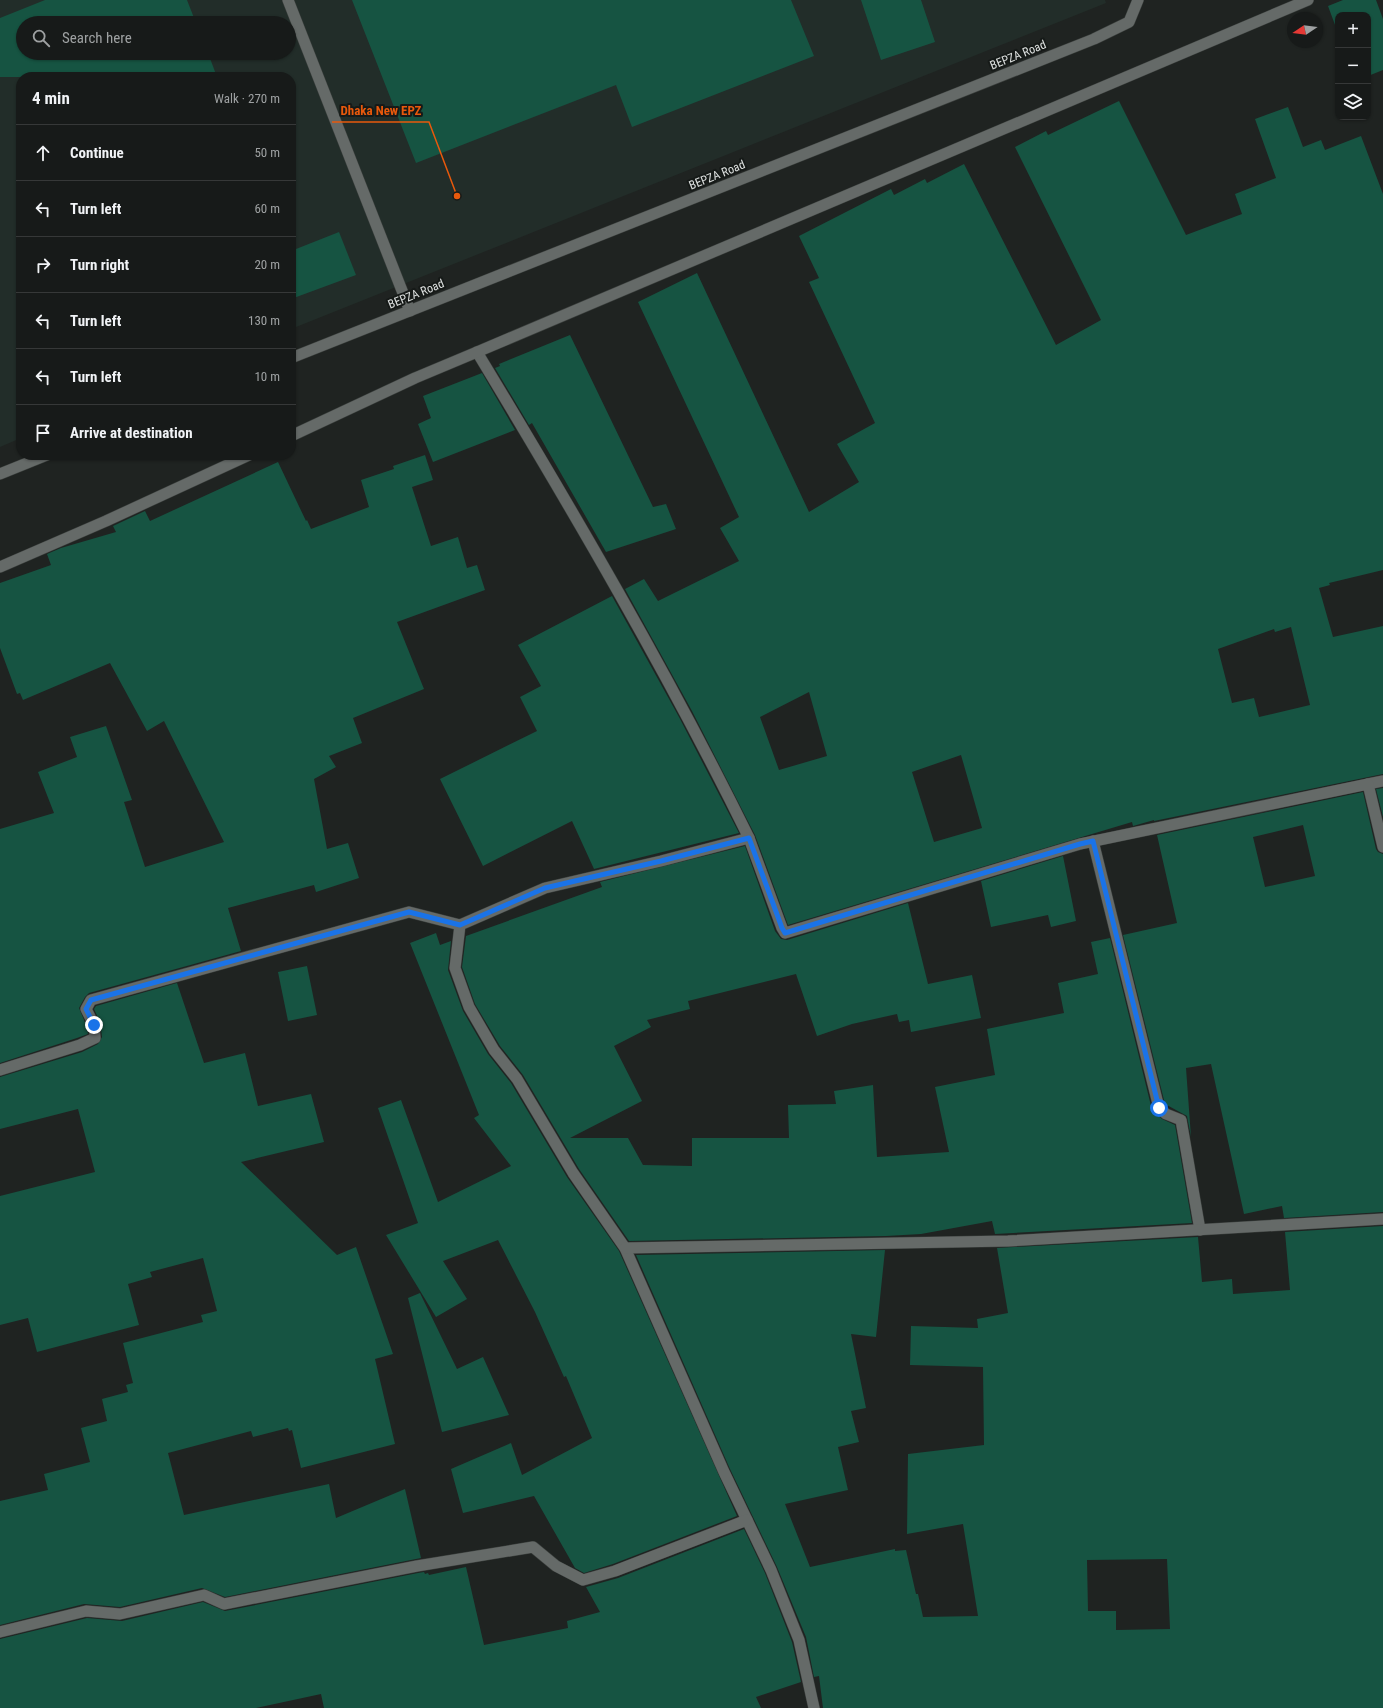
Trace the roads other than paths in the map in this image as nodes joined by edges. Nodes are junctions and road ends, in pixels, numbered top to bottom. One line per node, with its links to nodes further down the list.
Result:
1 (288, 0): 4 (street)
2 (1138, 0): 6 (street, BEPZA Road)
3 (1308, 0): 7 (street)
4 (294, 16)
5 (296, 20): 6 (street)
6 (410, 310): 8 (street, BEPZA Road)
7 (477, 352): 9 (street); 16 (street)
8 (296, 356)
9 (296, 434)
10 (35, 460): 12 (street)
11 (238, 460): 13 (street)
12 (0, 474)
13 (0, 567)
14 (1383, 781): 15 (street)
15 (1368, 784): 17 (street); 18 (street)
16 (749, 838): 17 (street); 19 (street)
17 (1093, 841): 22 (street)
18 (1383, 847)
19 (460, 925): 20 (street); 23 (street)
20 (0, 1070)
21 (1383, 1219): 22 (street)
22 (1200, 1230): 23 (street)
23 (625, 1248): 24 (street)
24 (747, 1520): 25 (street); 26 (street)
25 (0, 1632)
26 (814, 1708)

